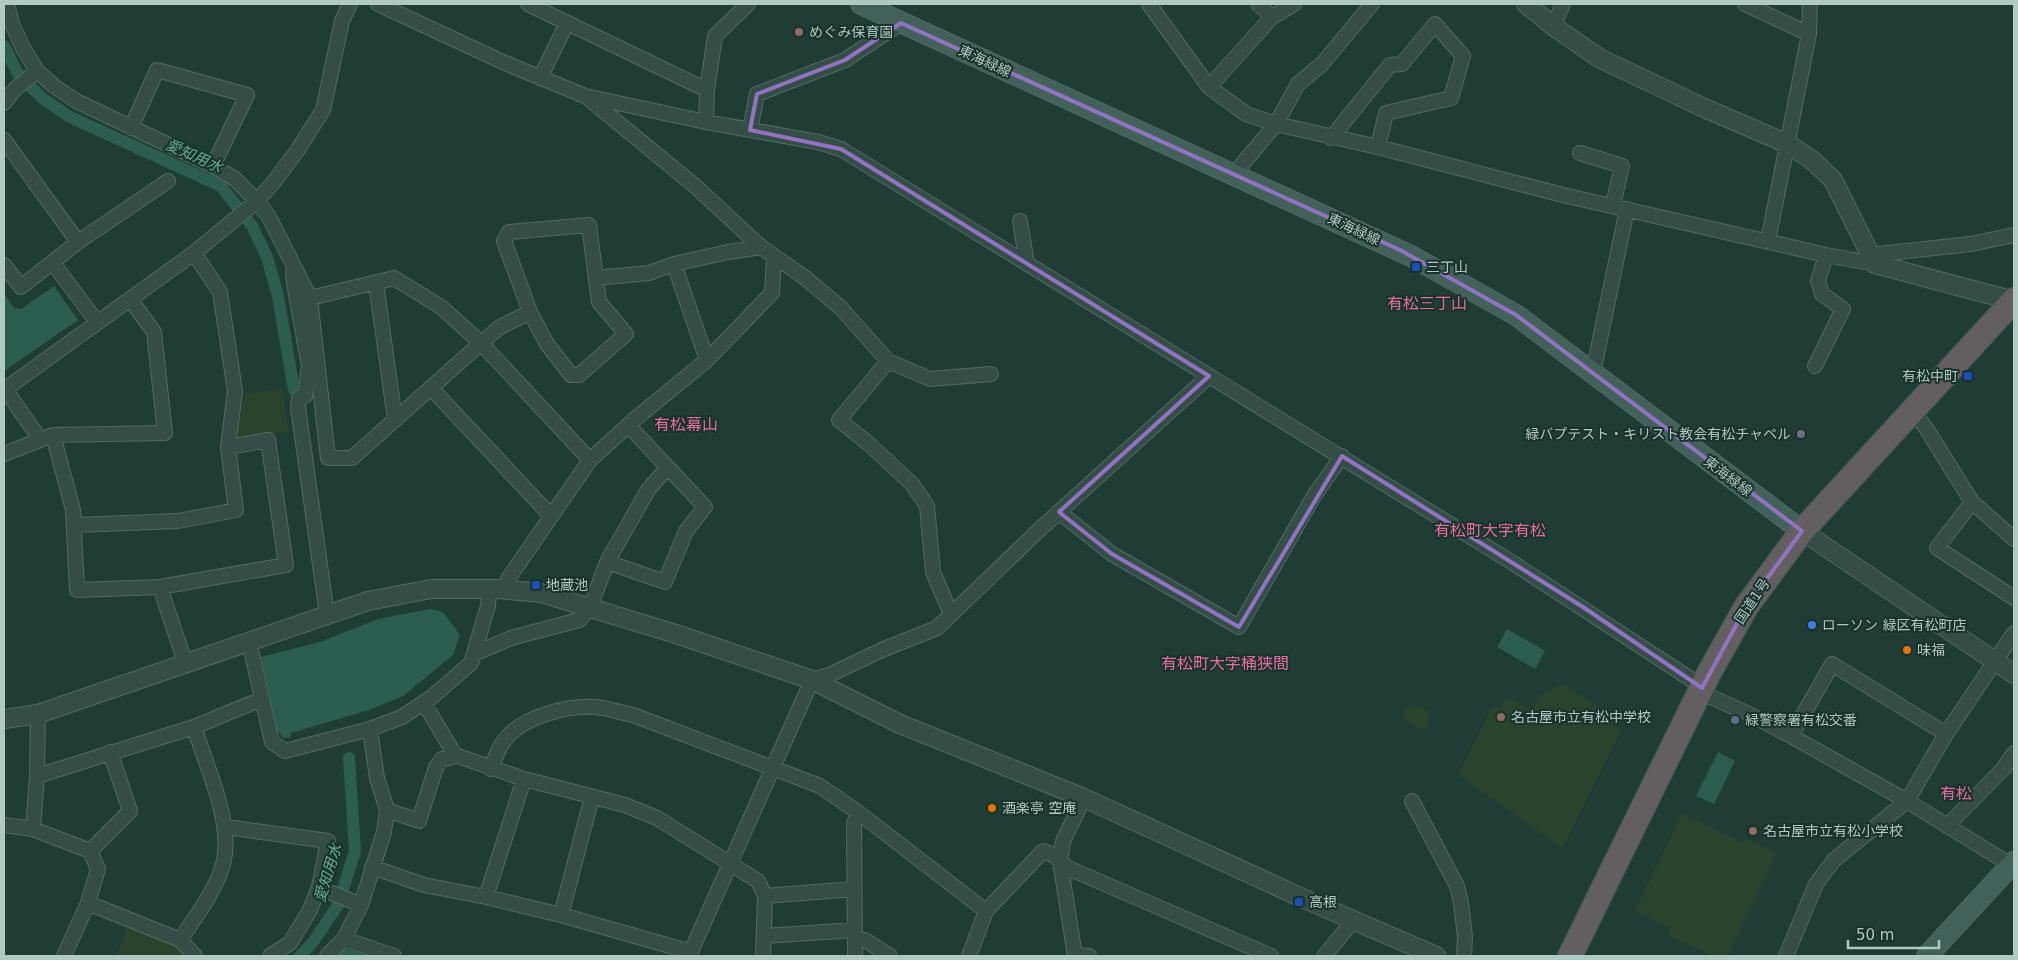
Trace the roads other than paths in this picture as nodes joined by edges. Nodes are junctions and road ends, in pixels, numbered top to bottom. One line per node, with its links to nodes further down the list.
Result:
1 (7, 4): 20 (street)
2 (350, 4): 38 (street)
3 (378, 4): 21 (street)
4 (528, 4): 16 (street)
5 (748, 4): 23 (street)
6 (861, 4): 17 (main road, 東海緑線)
7 (1149, 4): 22 (street)
8 (1258, 4): 15 (street)
9 (1294, 4): 15 (street)
10 (1372, 4): 27 (street)
11 (1526, 4): 18 (street)
12 (1563, 4): 18 (street)
13 (1745, 4): 19 (street)
14 (1810, 4): 19 (street)
15 (1272, 17): 22 (street)
16 (567, 23): 21 (street); 23 (street)
17 (901, 23): 29 (street); 36 (main road, 東海緑線)
18 (1552, 26): 32 (street)
19 (1809, 34): 32 (street)
20 (37, 71): 25 (street); 28 (street)
21 (540, 78): 24 (street)
22 (1209, 87): 27 (street)
23 (706, 90): 26 (street)
24 (585, 96): 26 (street); 45 (street)
25 (4, 103)
26 (706, 122): 29 (street)
27 (1276, 124): 30 (street); 36 (street)
28 (131, 128): 35 (street); 35 (street)
29 (750, 130): 53 (street)
30 (1331, 138): 33 (street); 33 (street)
31 (4, 140): 44 (street)
32 (1788, 144): 43 (street); 49 (street)
33 (1378, 147): 39 (street)
34 (1580, 153): 39 (street)
35 (213, 166): 38 (street)
36 (1234, 174): 66 (main road, 東海緑線)
37 (168, 181): 44 (street)
38 (254, 203): 46 (street); 51 (street)
39 (1613, 205): 40 (street)
40 (1627, 208): 43 (street); 66 (street)
41 (1020, 221): 53 (street)
42 (2014, 235): 49 (street)
43 (1768, 241): 47 (street)
44 (78, 242): 50 (street)
45 (761, 247): 48 (street); 52 (street)
46 (194, 254): 58 (street); 76 (street)
47 (1826, 255): 49 (street); 65 (street)
48 (774, 258): 63 (street); 64 (street)
49 (1873, 259): 59 (street)
50 (53, 263): 54 (street); 61 (street)
51 (293, 263): 57 (street); 93 (street)
52 (674, 264): 55 (street); 63 (street)
53 (1027, 264): 68 (street)
54 (4, 265)
55 (596, 278): 60 (street); 60 (street)
56 (376, 283): 57 (street); 62 (street); 72 (street)
57 (310, 298): 72 (street)
58 (130, 299): 61 (street); 74 (street)
59 (2014, 301): 71 (highway, 国道1号)
60 (530, 312): 62 (street)
61 (97, 322): 70 (street)
62 (480, 343): 69 (street); 79 (street)
63 (707, 360): 73 (street)
64 (888, 361): 67 (street); 92 (street)
65 (1815, 366)
66 (1593, 373): 85 (main road, 東海緑線)
67 (991, 374)
68 (1209, 376): 78 (street); 82 (street)
69 (430, 388): 72 (street); 83 (street)
70 (4, 390): 75 (street)
71 (1912, 411): 81 (street); 85 (highway, 国道1号)
72 (395, 420)
73 (628, 425): 79 (street); 80 (street)
74 (53, 434): 75 (street); 84 (street)
75 (40, 439): 77 (street)
76 (228, 447): 84 (street); 88 (street)
77 (4, 454)
78 (1342, 456): 82 (street); 101 (street)
79 (590, 460): 83 (street)
80 (667, 468): 87 (street); 87 (street)
81 (1972, 502): 86 (street); 90 (street)
82 (1059, 512): 92 (street)
83 (551, 516): 89 (street)
84 (75, 525): 88 (street)
85 (1802, 531): 97 (street); 101 (highway, 国道1号)
86 (2014, 539)
87 (607, 562): 91 (street)
88 (160, 587): 98 (street)
89 (498, 589): 91 (street); 93 (street); 96 (street)
90 (2014, 598)
91 (590, 608): 96 (street); 100 (street)
92 (951, 614): 100 (street)
93 (327, 615): 95 (street)
94 (2014, 633): 97 (street)
95 (249, 641): 98 (street); 102 (street)
96 (476, 653): 103 (street)
97 (1996, 661): 99 (street); 108 (street)
98 (184, 662): 104 (street)
99 (2014, 674)
100 (812, 680): 114 (street); 118 (street)
101 (1702, 688): 109 (street); 160 (highway, 国道1号)
102 (262, 699): 106 (street); 107 (street)
103 (424, 703): 107 (street); 112 (street)
104 (38, 714): 105 (street); 115 (street)
105 (4, 719)
106 (194, 727): 110 (street); 125 (street)
107 (370, 729): 121 (street)
108 (1946, 734): 109 (street); 120 (street)
109 (1792, 736): 120 (street)
110 (110, 752): 115 (street); 127 (street)
111 (2014, 753): 124 (street)
112 (455, 755): 113 (street); 121 (street)
113 (491, 769): 114 (street); 116 (street)
114 (774, 769): 122 (street); 129 (street)
115 (37, 776): 126 (street)
116 (524, 779): 117 (street); 135 (street)
117 (592, 797): 129 (street); 139 (street)
118 (1084, 798): 128 (street); 140 (street)
119 (1412, 801): 159 (street)
120 (1907, 801): 124 (street); 161 (street)
121 (387, 810): 131 (street)
122 (859, 813): 132 (street); 138 (street)
123 (4, 825): 126 (street)
124 (1947, 826): 130 (street)
125 (226, 827): 144 (street); 148 (street)
126 (33, 829): 127 (street)
127 (90, 851): 136 (street)
128 (1060, 861): 138 (street); 155 (street); 156 (street)
129 (730, 863): 134 (street); 145 (street)
130 (2013, 864): 162 (main road)
131 (372, 867): 135 (street); 137 (street)
132 (854, 889): 134 (street); 141 (street)
133 (332, 893): 137 (street)
134 (765, 896): 142 (street)
135 (486, 897): 139 (street)
136 (88, 903): 144 (street); 146 (street)
137 (361, 905): 143 (street)
138 (986, 911): 154 (street)
139 (561, 915): 145 (street)
140 (1354, 920): 157 (street); 158 (street)
141 (855, 934): 142 (street); 152 (street); 153 (street)
142 (764, 936): 151 (street)
143 (344, 939): 149 (street); 150 (street)
144 (180, 940): 147 (street)
145 (690, 954)
146 (64, 956)
147 (195, 956)
148 (270, 956)
149 (327, 956)
150 (394, 956)
151 (763, 956)
152 (855, 956)
153 (890, 956)
154 (969, 956)
155 (1080, 956)
156 (1271, 956)
157 (1324, 956)
158 (1436, 956)
159 (1464, 956)
160 (1570, 956)
161 (1786, 956)
162 (1927, 956)

